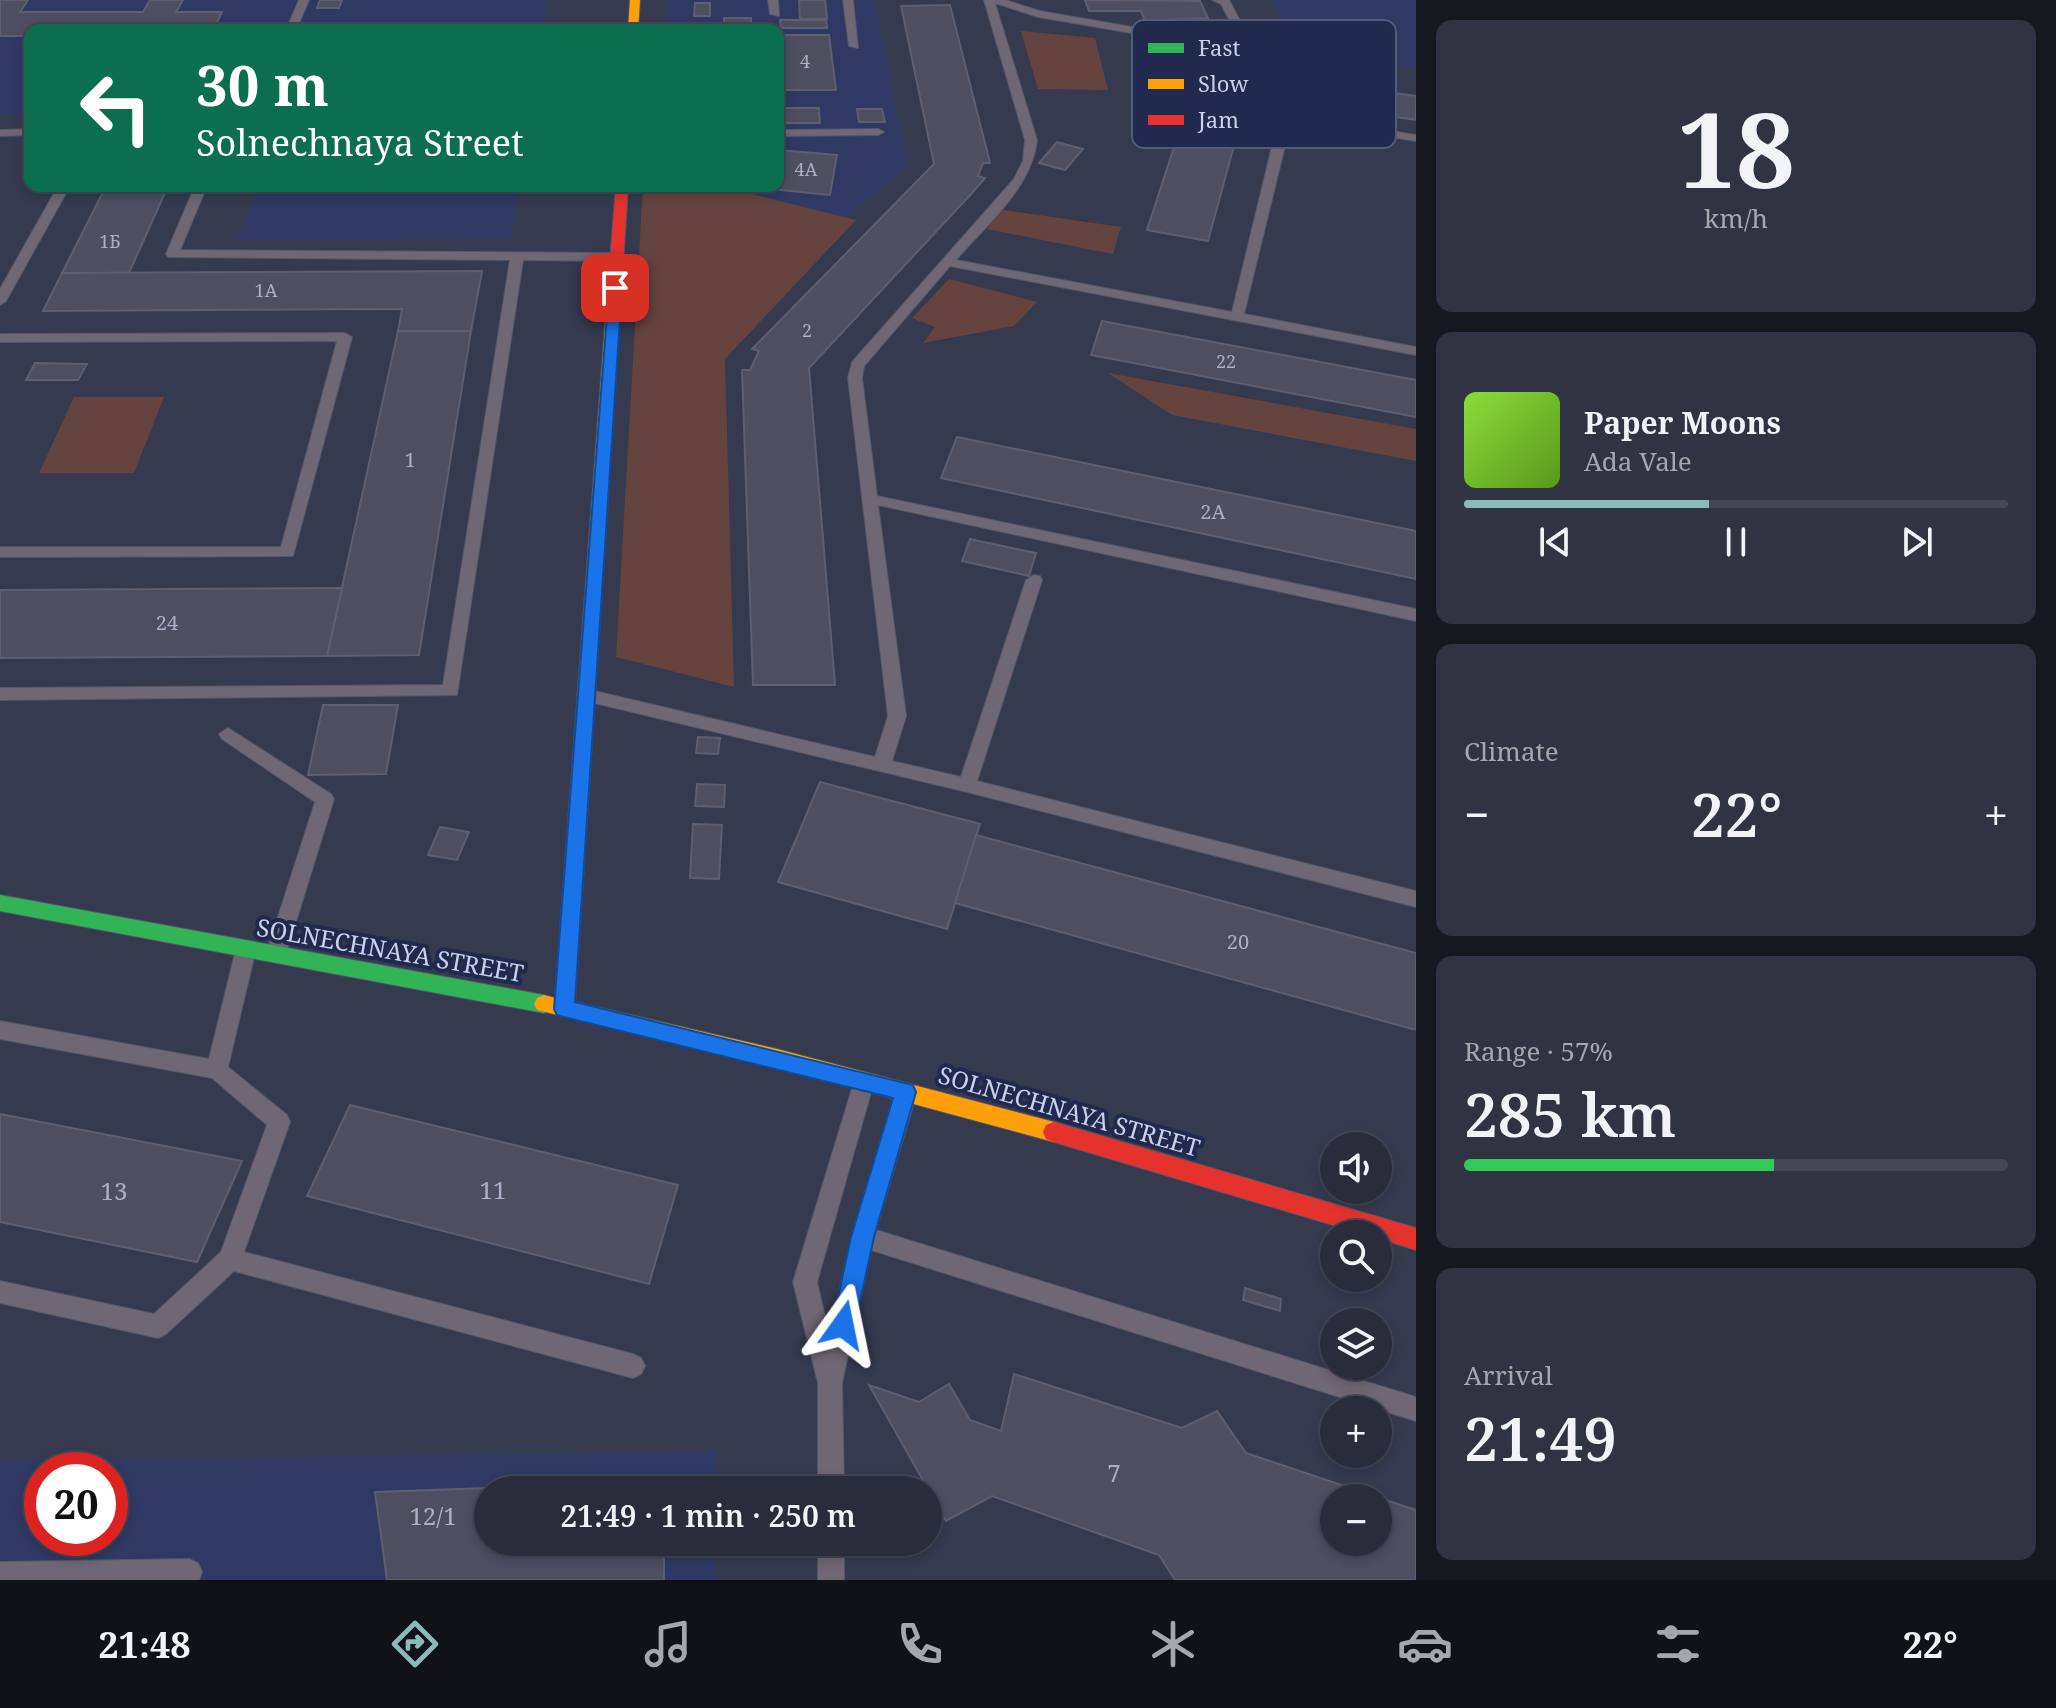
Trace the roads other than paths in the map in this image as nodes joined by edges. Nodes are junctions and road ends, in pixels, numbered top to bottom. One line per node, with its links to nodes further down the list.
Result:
1 (304, 0): 10 (lane)
2 (635, 0): 11 (street)
3 (773, 0): 8 (lane)
4 (848, 0): 13 (lane)
5 (989, 0): 26 (lane)
6 (995, 0): 12 (lane)
7 (1217, 0): 9 (lane)
8 (775, 14)
9 (1235, 20)
10 (294, 24)
11 (633, 24)
12 (1132, 30)
13 (854, 46)
14 (878, 132): 16 (lane)
15 (5, 133): 20 (lane)
16 (784, 133)
17 (1396, 135): 18 (lane)
18 (1416, 138)
19 (1278, 148): 28 (lane)
20 (0, 149)
21 (61, 192): 27 (lane)
22 (198, 192): 25 (lane)
23 (622, 192): 24 (street)
24 (618, 257): 25 (lane); 36 (street)
25 (517, 258): 35 (lane)
26 (947, 262): 28 (lane); 31 (lane)
27 (0, 301)
28 (1237, 317): 30 (lane)
29 (0, 338): 32 (lane)
30 (1416, 351)
31 (871, 499): 34 (lane); 38 (lane)
32 (0, 552)
33 (1034, 580): 39 (lane)
34 (1416, 615)
35 (0, 694)
36 (586, 695): 38 (lane); 44 (street)
37 (228, 734): 43 (lane)
38 (881, 766): 39 (lane)
39 (967, 785): 40 (lane)
40 (1416, 899)
41 (0, 903): 42 (street, SOLNECHNAYA STREET)
42 (246, 949): 43 (street, SOLNECHNAYA STREET); 46 (lane)
43 (276, 954): 44 (street, SOLNECHNAYA STREET)
44 (564, 1009): 47 (street, SOLNECHNAYA STREET)
45 (0, 1030): 46 (lane)
46 (217, 1070): 51 (lane)
47 (864, 1082): 48 (street, SOLNECHNAYA STREET); 54 (lane)
48 (906, 1092): 49 (lane); 50 (street, SOLNECHNAYA STREET)
49 (863, 1237): 54 (lane); 55 (lane)
50 (1416, 1239)
51 (230, 1259): 52 (lane); 53 (lane)
52 (0, 1292)
53 (633, 1366)
54 (830, 1383): 56 (lane)
55 (1416, 1409)
56 (831, 1476)
57 (831, 1556): 60 (lane)
58 (189, 1572): 59 (lane)
59 (0, 1575)
60 (831, 1580)

